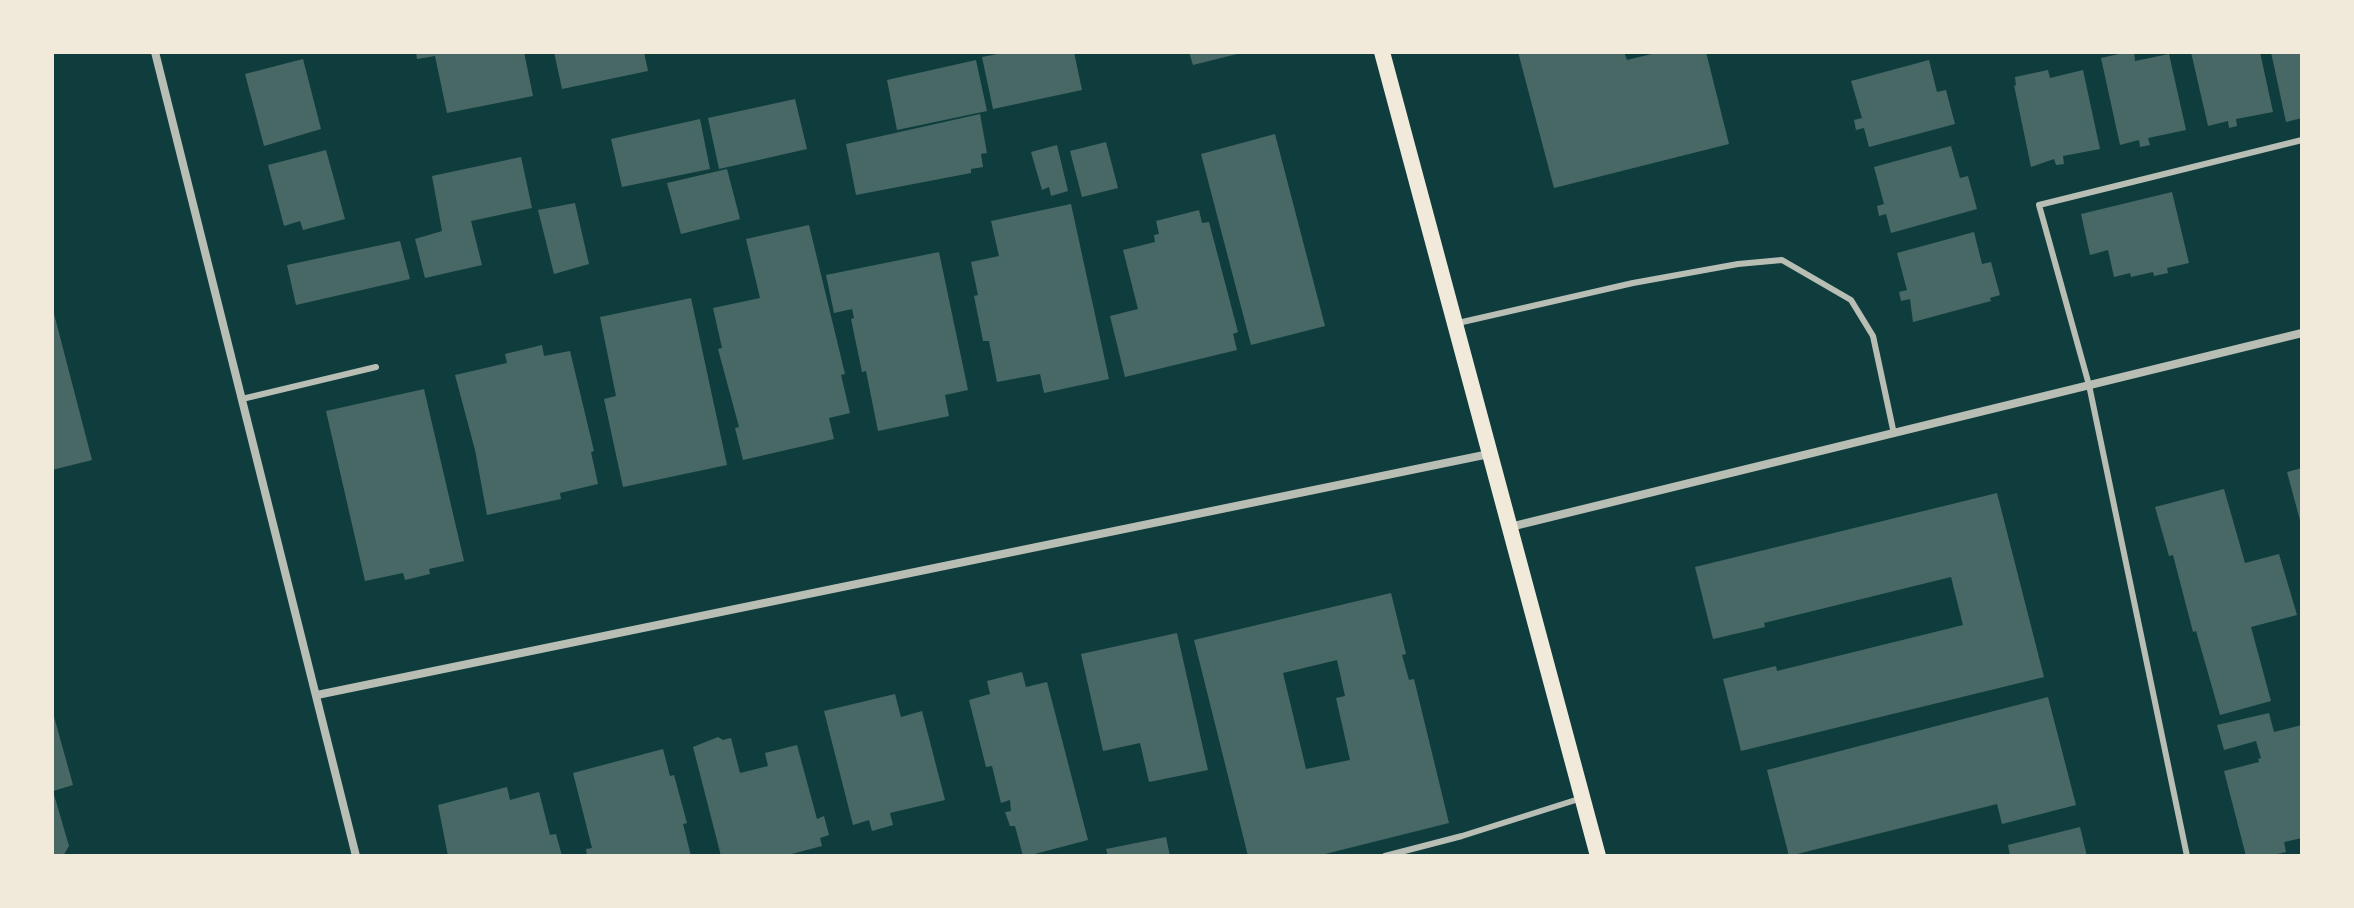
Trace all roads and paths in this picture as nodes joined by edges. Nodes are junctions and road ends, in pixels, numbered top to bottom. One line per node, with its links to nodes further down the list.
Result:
1 (155, 52): 8 (street)
2 (1382, 52): 4 (main road)
3 (2302, 140): 7 (lane)
4 (1454, 324): 9 (lane); 10 (main road)
5 (2302, 333): 7 (street)
6 (376, 367): 8 (lane)
7 (2089, 385): 9 (street); 17 (lane)
8 (242, 399): 12 (street)
9 (1894, 434): 11 (street)
10 (1489, 454): 11 (main road); 12 (street)
11 (1510, 528): 13 (main road)
12 (317, 695): 14 (street)
13 (1582, 798): 15 (lane); 16 (main road)
14 (356, 856)
15 (1385, 856)
16 (1598, 856)
17 (2187, 856)

